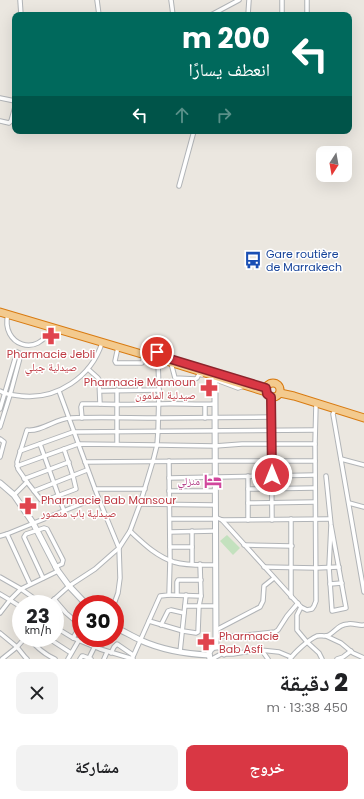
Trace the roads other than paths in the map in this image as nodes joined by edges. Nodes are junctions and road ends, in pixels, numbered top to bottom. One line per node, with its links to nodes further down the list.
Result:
1 (20, 0): 8 (street)
2 (97, 0): 9 (street)
3 (171, 0): 10 (street)
4 (238, 0): 11 (street)
5 (249, 0): 12 (street)
6 (282, 0): 13 (street)
7 (307, 0): 14 (street)
8 (21, 12)
9 (99, 12)
10 (173, 12)
11 (216, 12)
12 (248, 12)
13 (282, 12)
14 (307, 12)
15 (0, 98): 16 (street)
16 (12, 100)
17 (0, 120): 18 (street)
18 (12, 121)
19 (193, 134): 20 (street)
20 (179, 186)
21 (0, 307): 27 (highway)
22 (0, 312): 23 (highway)
23 (8, 314): 24 (highway); 24 (street)
24 (51, 327): 25 (highway)
25 (102, 342): 26 (highway); 29 (street)
26 (118, 347): 27 (highway); 27 (street)
27 (152, 356): 28 (highway); 34 (street); 35 (highway)
28 (170, 362): 30 (highway); 30 (street)
29 (88, 369): 31 (street); 37 (street)
30 (216, 378): 35 (highway); 46 (street)
31 (100, 383): 33 (street); 38 (street)
32 (117, 390): 33 (street); 38 (street); 44 (street)
33 (140, 390): 34 (street)
34 (159, 390): 45 (street)
35 (266, 390): 39 (highway); 42 (highway)
36 (0, 391): 40 (street)
37 (58, 391): 41 (street); 53 (street)
38 (100, 391): 43 (street)
39 (281, 392): 42 (highway); 47 (highway)
40 (5, 394): 41 (street); 41 (street); 49 (street)
41 (10, 394): 59 (street)
42 (271, 397): 52 (street)
43 (100, 404): 44 (street); 54 (street)
44 (117, 404): 45 (street); 51 (street)
45 (158, 404): 48 (street); 55 (street)
46 (214, 404): 48 (street); 57 (street)
47 (316, 404): 50 (highway); 60 (street)
48 (205, 405): 56 (street)
49 (0, 409)
50 (334, 410): 58 (highway); 78 (street)
51 (117, 417): 54 (street); 55 (street); 65 (street)
52 (272, 417): 57 (street); 63 (street)
53 (68, 418): 54 (street); 64 (street); 75 (street)
54 (82, 418)
55 (158, 418): 56 (street); 61 (street)
56 (205, 418): 57 (street)
57 (215, 418): 62 (street)
58 (364, 418)
59 (0, 427)
60 (315, 430): 63 (street); 71 (street)
61 (158, 431): 62 (street); 65 (street); 72 (street)
62 (215, 431): 63 (street); 73 (street)
63 (272, 431): 70 (street)
64 (74, 432): 65 (street); 67 (street); 68 (street)
65 (118, 432): 69 (street)
66 (0, 438): 77 (street)
67 (40, 444): 75 (street); 76 (street)
68 (78, 444): 69 (street); 74 (street); 84 (street)
69 (117, 444): 72 (street)
70 (272, 444): 71 (street); 73 (street); 82 (street)
71 (315, 444): 85 (street)
72 (157, 445): 73 (street); 79 (street)
73 (215, 446): 81 (street)
74 (64, 449): 76 (street); 83 (street)
75 (20, 451): 87 (street)
76 (45, 456): 87 (street); 88 (street)
77 (0, 457)
78 (341, 459): 86 (street); 114 (street)
79 (154, 461): 80 (street); 84 (street); 103 (street)
80 (169, 461): 81 (street); 96 (street)
81 (215, 461): 82 (street); 95 (street)
82 (272, 461): 85 (street); 90 (street)
83 (68, 462): 88 (street); 92 (street)
84 (85, 462): 89 (street)
85 (315, 462): 91 (street)
86 (364, 465)
87 (17, 466): 97 (street)
88 (49, 470): 97 (street); 98 (street)
89 (87, 470): 92 (street); 102 (street)
90 (272, 475): 91 (street); 93 (street); 100 (street)
91 (315, 475): 101 (street)
92 (73, 476): 98 (street); 109 (street)
93 (248, 476): 95 (street); 104 (street)
94 (326, 476): 124 (street)
95 (215, 477): 96 (street); 107 (street)
96 (169, 478): 106 (street)
97 (26, 481): 105 (street); 108 (street)
98 (53, 482): 105 (street); 109 (street)
99 (0, 483): 108 (street)
100 (272, 488): 101 (street); 104 (street); 112 (street)
101 (315, 488): 113 (street)
102 (95, 489): 103 (street); 110 (street)
103 (145, 489): 115 (street)
104 (248, 489): 111 (street)
105 (34, 490): 109 (street)
106 (169, 490): 107 (street); 116 (street)
107 (215, 491): 117 (street)
108 (14, 495): 128 (street)
109 (58, 496): 119 (street)
110 (98, 497): 119 (street); 140 (street)
111 (248, 502): 112 (street); 126 (street)
112 (272, 502): 113 (street); 127 (street)
113 (315, 502): 123 (street)
114 (349, 503): 118 (street); 151 (street)
115 (140, 504): 116 (street); 131 (street)
116 (169, 504): 117 (street); 121 (street)
117 (215, 505): 120 (street)
118 (364, 507)
119 (64, 511): 128 (street)
120 (215, 518): 121 (street); 125 (street); 133 (street)
121 (170, 519): 134 (street)
122 (291, 519): 123 (street); 127 (street); 138 (street)
123 (315, 519): 124 (street); 150 (street)
124 (330, 519): 129 (street)
125 (222, 520): 126 (street); 137 (street)
126 (248, 520): 127 (street)
127 (272, 520)
128 (33, 523): 130 (street); 135 (street)
129 (331, 525): 146 (street); 148 (street)
130 (36, 531): 152 (street); 152 (street); 154 (street)
131 (130, 531): 140 (street); 142 (street)
132 (192, 531): 133 (street); 134 (street); 139 (street)
133 (215, 531): 145 (street)
134 (170, 532): 141 (street)
135 (7, 534): 136 (street); 160 (street)
136 (0, 536)
137 (244, 545): 138 (street); 147 (street)
138 (292, 546): 149 (street)
139 (192, 547): 141 (street); 143 (street)
140 (119, 548): 162 (street); 169 (street)
141 (170, 548): 142 (street)
142 (170, 560): 143 (street); 157 (street)
143 (192, 564): 144 (street)
144 (200, 564): 145 (street); 156 (street)
145 (216, 565): 179 (street)
146 (339, 566): 148 (street); 159 (street)
147 (264, 567): 149 (street); 155 (street)
148 (330, 567): 150 (street); 161 (street)
149 (291, 568): 150 (street); 174 (street)
150 (316, 568): 180 (street)
151 (362, 568): 164 (street)
152 (57, 569): 154 (street); 162 (street)
153 (0, 577): 163 (street)
154 (44, 578): 160 (street)
155 (274, 578): 174 (street); 188 (street)
156 (201, 580): 158 (street); 173 (street)
157 (169, 582): 158 (street); 170 (street)
158 (177, 582): 171 (street)
159 (342, 583): 161 (street); 161 (street)
160 (30, 584): 163 (street)
161 (330, 584)
162 (69, 586): 167 (street); 168 (street)
163 (21, 589): 166 (street); 175 (street)
164 (364, 592)
165 (0, 594): 175 (street)
166 (29, 595)
167 (59, 595)
168 (78, 595)
169 (117, 595)
170 (169, 595): 171 (street); 185 (street)
171 (177, 595): 172 (street)
172 (186, 595): 173 (street); 177 (street)
173 (201, 596): 178 (street)
174 (292, 598): 176 (street)
175 (10, 600): 182 (street)
176 (298, 603): 180 (street); 192 (street)
177 (185, 606): 178 (street); 183 (street)
178 (199, 606): 179 (street); 189 (street)
179 (216, 606): 188 (street)
180 (301, 607): 195 (street)
181 (64, 611): 184 (street)
182 (0, 612)
183 (184, 612): 186 (street); 189 (street)
184 (72, 617)
185 (149, 621): 186 (street); 194 (street)
186 (161, 625): 189 (street)
187 (363, 626): 193 (street)
188 (216, 630): 192 (street)
189 (182, 631): 207 (street)
190 (124, 632): 194 (street)
191 (0, 634): 196 (street)
192 (216, 636): 203 (street)
193 (326, 636): 195 (street); 205 (street)
194 (141, 640): 207 (street); 215 (street)
195 (307, 642): 217 (street); 227 (street)
196 (12, 643)
197 (17, 647): 212 (street); 213 (street)
198 (36, 647): 209 (street)
199 (62, 647): 208 (street)
200 (75, 647): 208 (street)
201 (95, 647): 214 (street)
202 (97, 647): 206 (street)
203 (216, 647): 210 (street); 216 (street)
204 (257, 650): 210 (street); 217 (street); 226 (street)
205 (351, 651): 218 (street); 219 (street)
206 (109, 652): 211 (street); 215 (street); 225 (street)
207 (180, 652): 216 (street)
208 (72, 653): 223 (street)
209 (46, 654): 221 (street); 222 (street)
210 (224, 654): 216 (street)
211 (119, 657): 215 (street)
212 (7, 658): 220 (street)
213 (25, 658)
214 (90, 658): 224 (street)
215 (133, 658)
216 (210, 658)
217 (291, 658)
218 (343, 658): 228 (street)
219 (364, 658)
220 (2, 659)
221 (42, 659)
222 (55, 659)
223 (68, 659)
224 (80, 659)
225 (104, 659)
226 (268, 659)
227 (322, 659)
228 (337, 659)

